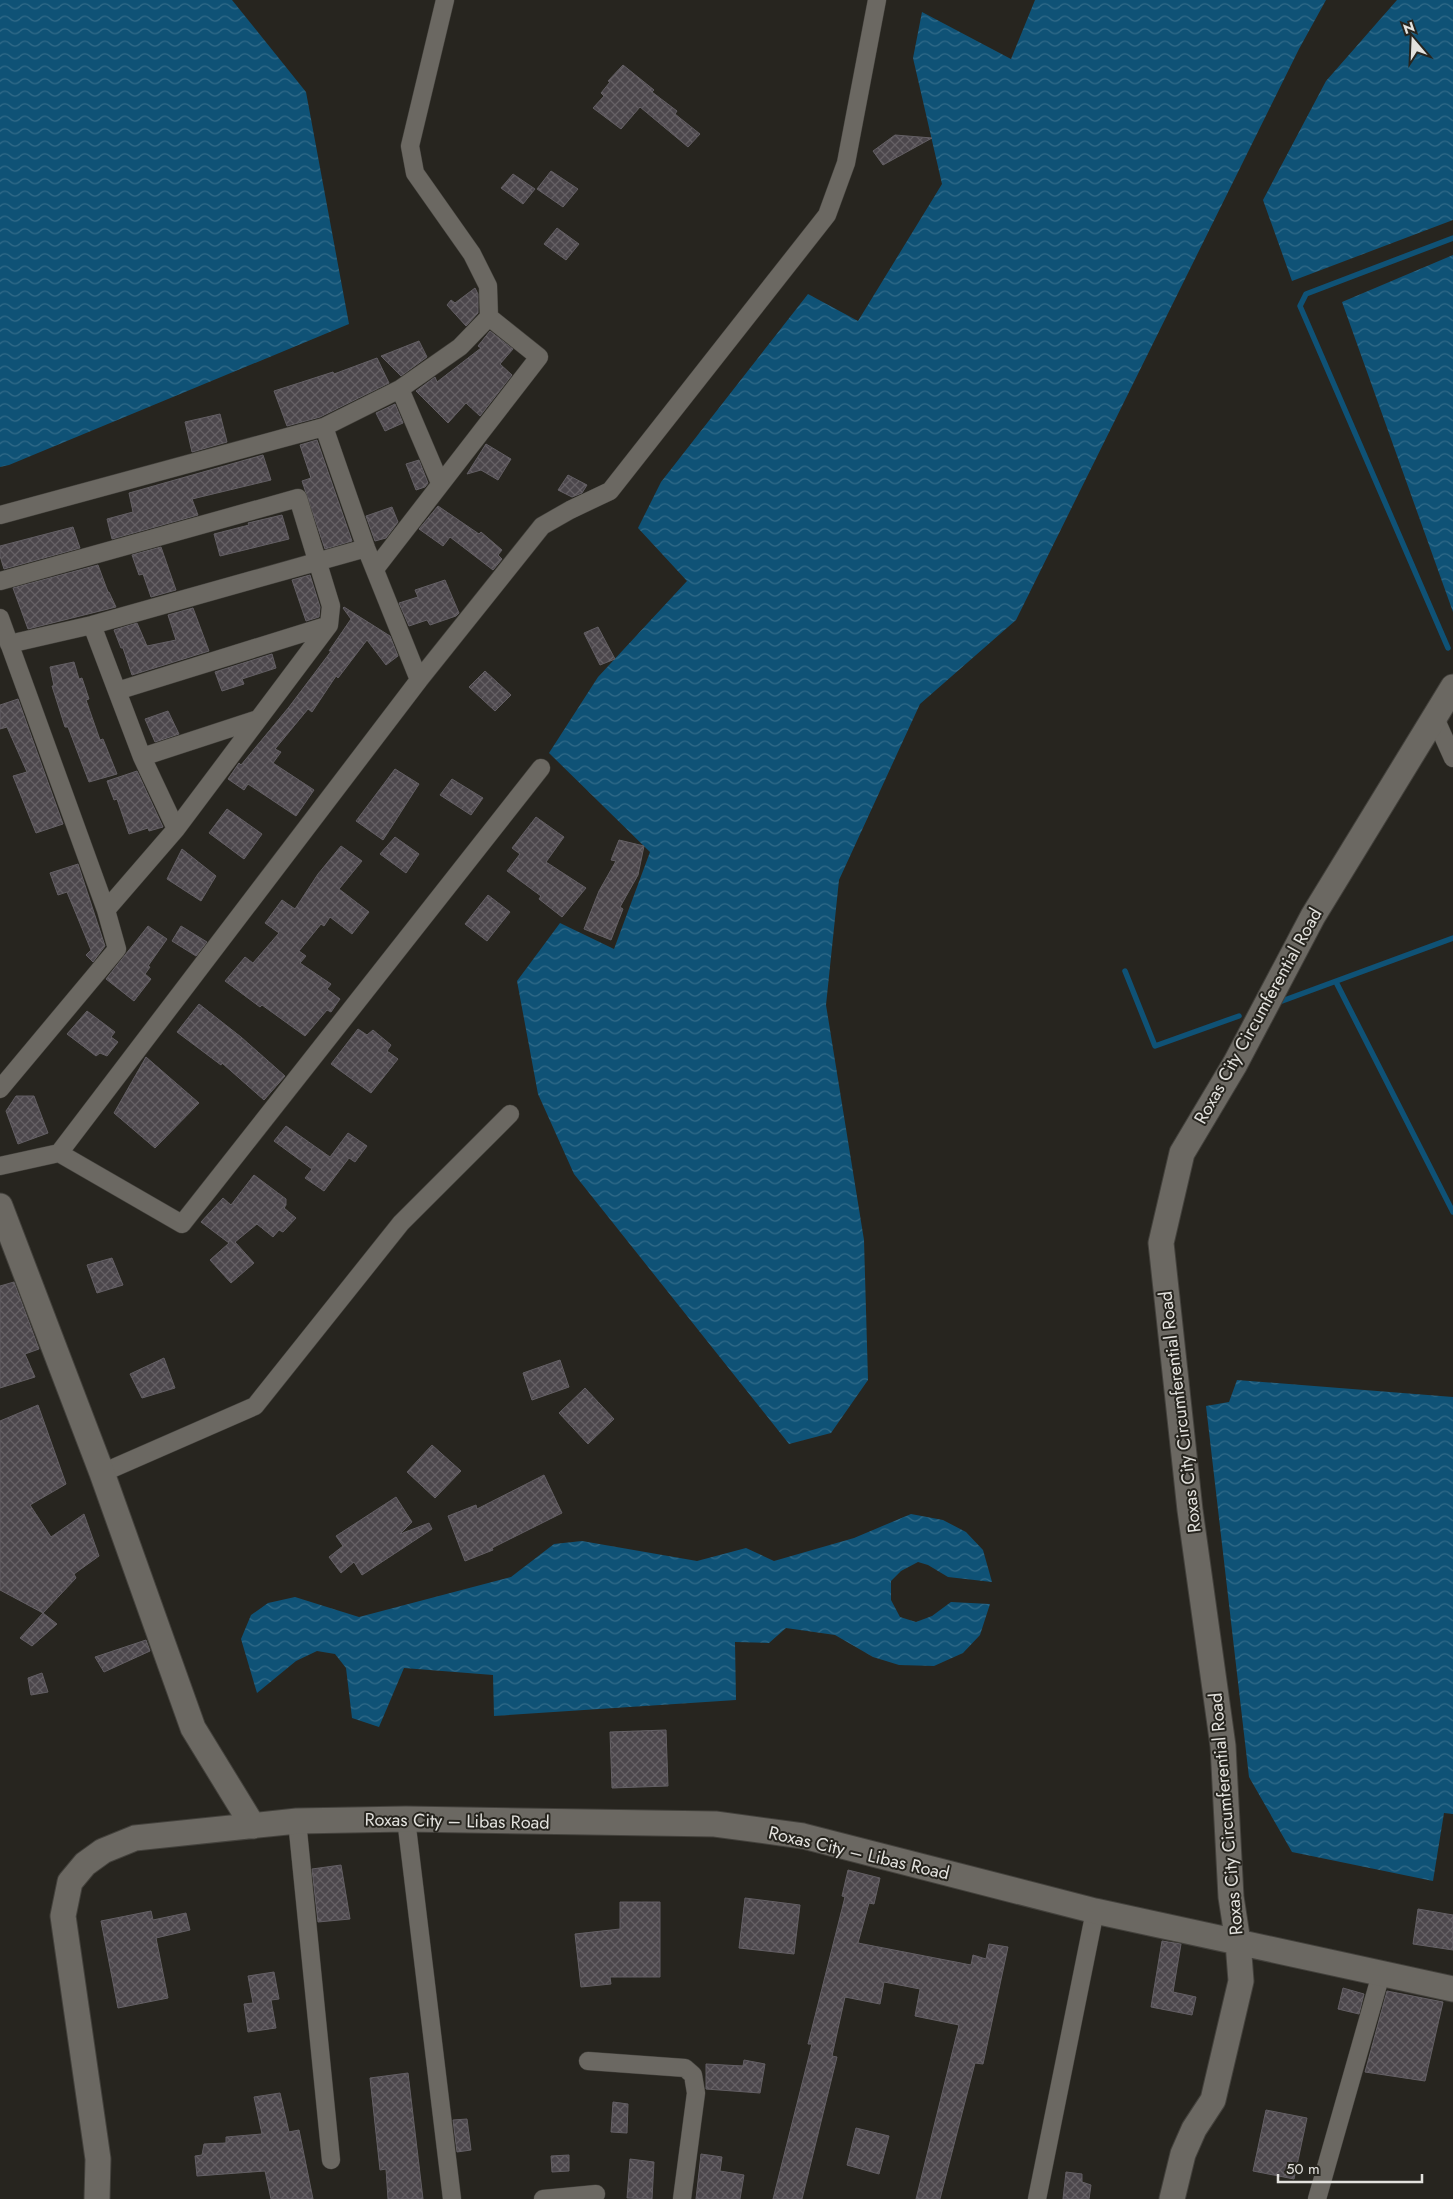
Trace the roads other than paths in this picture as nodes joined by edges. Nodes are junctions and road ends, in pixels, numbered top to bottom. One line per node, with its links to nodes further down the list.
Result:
1 (445, 0): 3 (street)
2 (877, 0): 16 (street)
3 (489, 317): 4 (street); 6 (street)
4 (400, 389): 5 (street); 6 (street)
5 (324, 427): 7 (street); 8 (street)
6 (440, 483): 10 (street)
7 (0, 515)
8 (366, 548): 9 (street); 10 (street)
9 (318, 563): 11 (street); 13 (street); 14 (street)
10 (375, 569): 16 (street)
11 (0, 581)
12 (0, 618): 15 (street)
13 (92, 625): 15 (street); 18 (street)
14 (329, 625): 18 (street); 20 (street)
15 (9, 644): 25 (street)
16 (419, 680): 28 (street)
17 (1453, 687): 19 (street, Roxas City Circumferential Road)
18 (117, 692): 21 (street)
19 (1435, 718): 22 (street); 36 (street, Roxas City Circumferential Road)
20 (258, 719): 21 (street); 24 (street)
21 (142, 757): 24 (street)
22 (1453, 758)
23 (541, 768): 28 (street)
24 (176, 829): 25 (street)
25 (106, 910): 26 (street)
26 (0, 1089)
27 (510, 1114): 31 (street)
28 (59, 1153): 29 (street)
29 (0, 1166)
30 (0, 1206): 31 (street)
31 (102, 1473): 34 (street)
32 (406, 1819): 33 (street, Roxas City – Libas Road); 35 (street, Roxas City – Libas Road); 43 (street)
33 (297, 1821): 34 (street, Roxas City – Libas Road); 40 (street)
34 (253, 1826): 42 (street, Roxas City – Libas Road)
35 (1095, 1911): 36 (street, Roxas City – Libas Road); 46 (street)
36 (1238, 1942): 37 (street, Roxas City – Libas Road); 47 (street, Roxas City Circumferential Road)
37 (1381, 1974): 38 (street, Roxas City – Libas Road); 48 (street)
38 (1453, 1989)
39 (588, 2061): 45 (street)
40 (331, 2160)
41 (596, 2194): 44 (street)
42 (97, 2199)
43 (452, 2199)
44 (543, 2199)
45 (682, 2199)
46 (1037, 2199)
47 (1172, 2199)
48 (1317, 2199)

